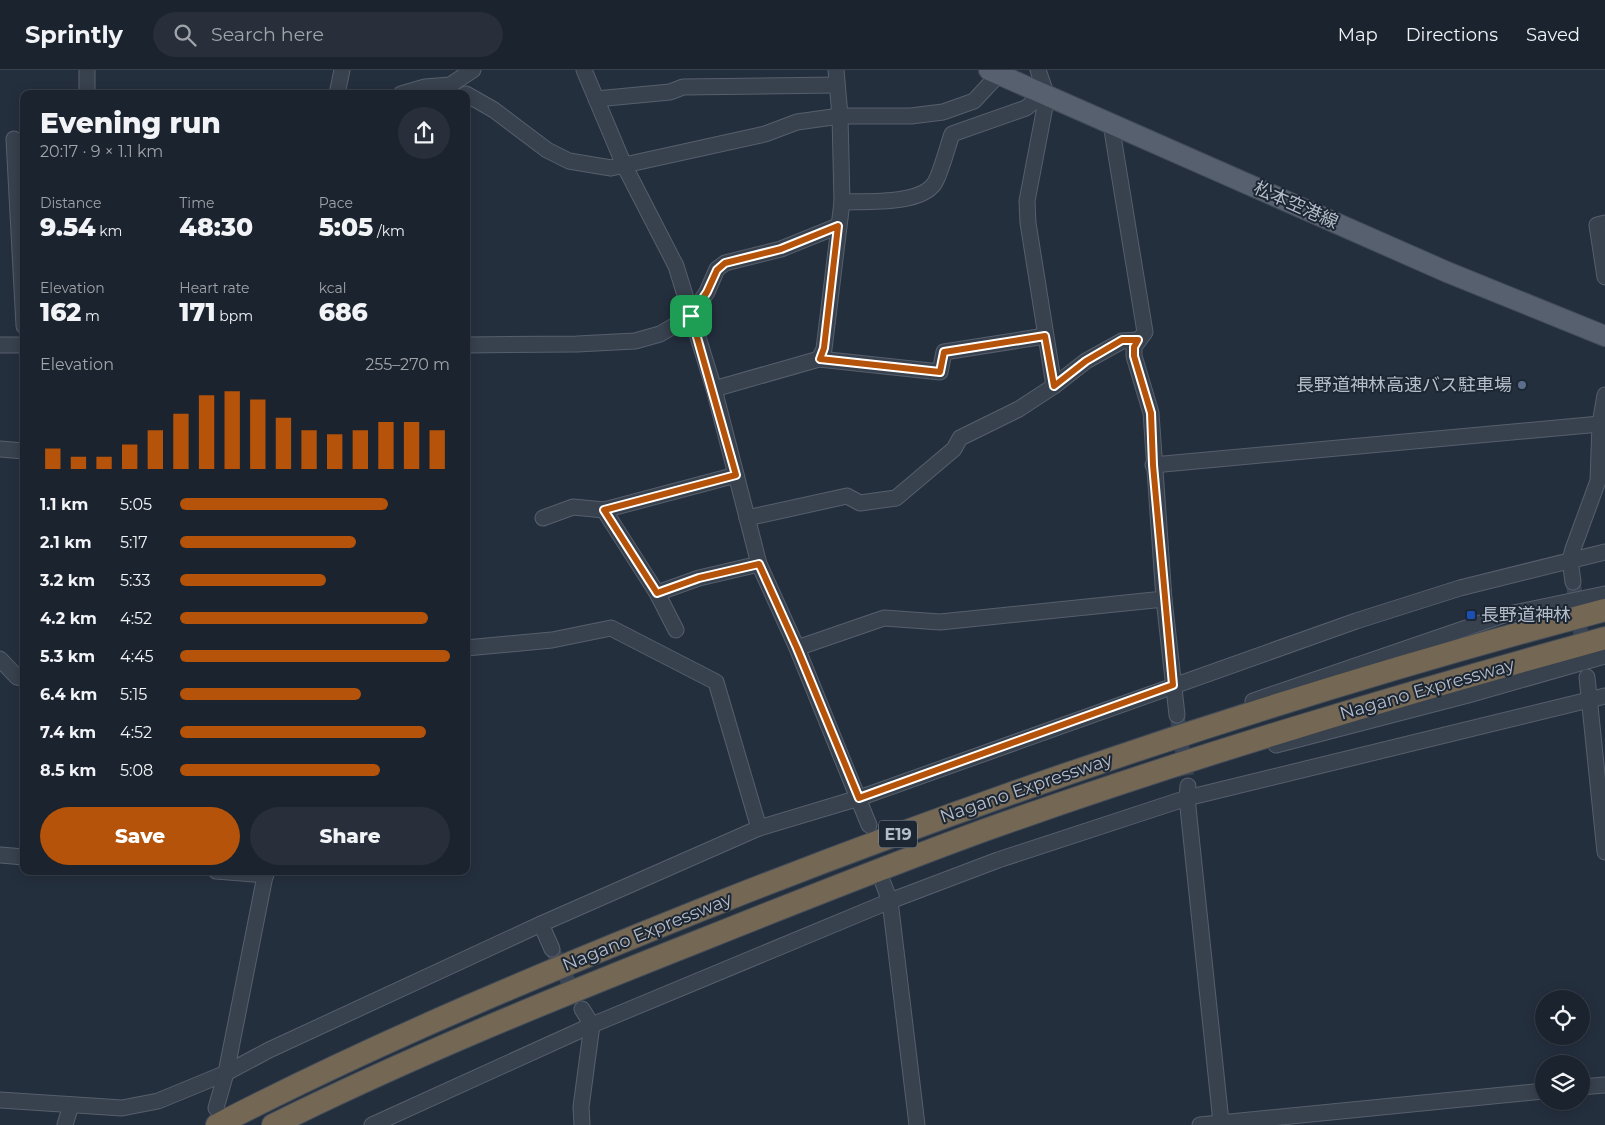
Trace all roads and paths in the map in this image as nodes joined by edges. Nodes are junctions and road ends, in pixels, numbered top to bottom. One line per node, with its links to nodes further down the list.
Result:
1 (87, 70): 9 (street)
2 (342, 70): 10 (street)
3 (473, 70): 8 (street)
4 (584, 70): 15 (street)
5 (1038, 70): 14 (street)
6 (994, 72): 14 (main road, 松本空港線); 16 (street)
7 (836, 78): 15 (street); 16 (street)
8 (450, 85): 11 (street); 12 (street)
9 (87, 90)
10 (338, 90)
11 (415, 90)
12 (459, 90)
13 (470, 96): 19 (street)
14 (1044, 96): 17 (main road, 松本空港線); 20 (street); 26 (street)
15 (596, 99): 19 (street)
16 (840, 116): 19 (street); 20 (street)
17 (1111, 124): 27 (main road, 松本空港線); 28 (street)
18 (12, 139): 23 (street)
19 (624, 165): 25 (street)
20 (842, 202): 22 (street)
21 (1605, 223): 24 (street)
22 (838, 226): 25 (street); 32 (street)
23 (20, 264)
24 (1605, 277)
25 (691, 316): 31 (street); 34 (street)
26 (1045, 336): 32 (street); 33 (street)
27 (1605, 336)
28 (1138, 340): 33 (street); 39 (street)
29 (0, 345): 30 (street)
30 (20, 345)
31 (470, 345)
32 (820, 359): 34 (street)
33 (1054, 386): 43 (street)
34 (714, 389): 40 (street)
35 (1605, 395): 36 (street)
36 (1600, 424): 39 (street); 45 (street)
37 (0, 449): 38 (street)
38 (20, 451)
39 (1153, 465): 50 (street)
40 (736, 475): 41 (street); 43 (street)
41 (604, 510): 42 (street); 48 (street)
42 (544, 518)
43 (747, 518): 46 (street)
44 (1605, 552): 45 (street)
45 (1570, 560): 47 (street); 60 (street)
46 (759, 564): 48 (street); 55 (street)
47 (1574, 582)
48 (657, 593): 52 (street)
49 (1605, 594): 64 (street)
50 (1164, 600): 55 (street); 60 (street)
51 (1605, 610): 64 (highway, Nagano Expressway / E19)
52 (676, 630)
53 (1605, 638): 65 (highway, Nagano Expressway / E19)
54 (470, 648): 69 (street)
55 (797, 648): 67 (street)
56 (1605, 656): 65 (street)
57 (0, 659): 59 (street)
58 (1587, 677): 62 (street)
59 (20, 678)
60 (1173, 685): 63 (street); 67 (street)
61 (1605, 696): 62 (street)
62 (1589, 700): 66 (street); 70 (street)
63 (1177, 714)
64 (1140, 748): 86 (highway, Nagano Expressway / E19)
65 (1114, 786): 89 (highway, Nagano Expressway / E19)
66 (1187, 792): 75 (street); 87 (street)
67 (859, 798): 68 (street); 69 (street)
68 (869, 825)
69 (759, 828): 76 (street)
70 (1605, 852)
71 (0, 855): 72 (street)
72 (20, 857)
73 (266, 875): 80 (street)
74 (883, 882): 75 (street)
75 (890, 901): 79 (street); 92 (street)
76 (541, 924): 77 (street); 80 (street)
77 (552, 949)
78 (582, 1010): 79 (street)
79 (592, 1025): 90 (street); 91 (street)
80 (226, 1074): 85 (street); 86 (street)
81 (1605, 1085): 82 (street)
82 (1590, 1086)
83 (1535, 1092): 87 (street)
84 (0, 1100): 85 (street)
85 (71, 1105): 88 (street)
86 (217, 1117)
87 (1220, 1122): 93 (street)
88 (65, 1125)
89 (273, 1125)
90 (372, 1125)
91 (582, 1125)
92 (917, 1125)
93 (1200, 1125)

